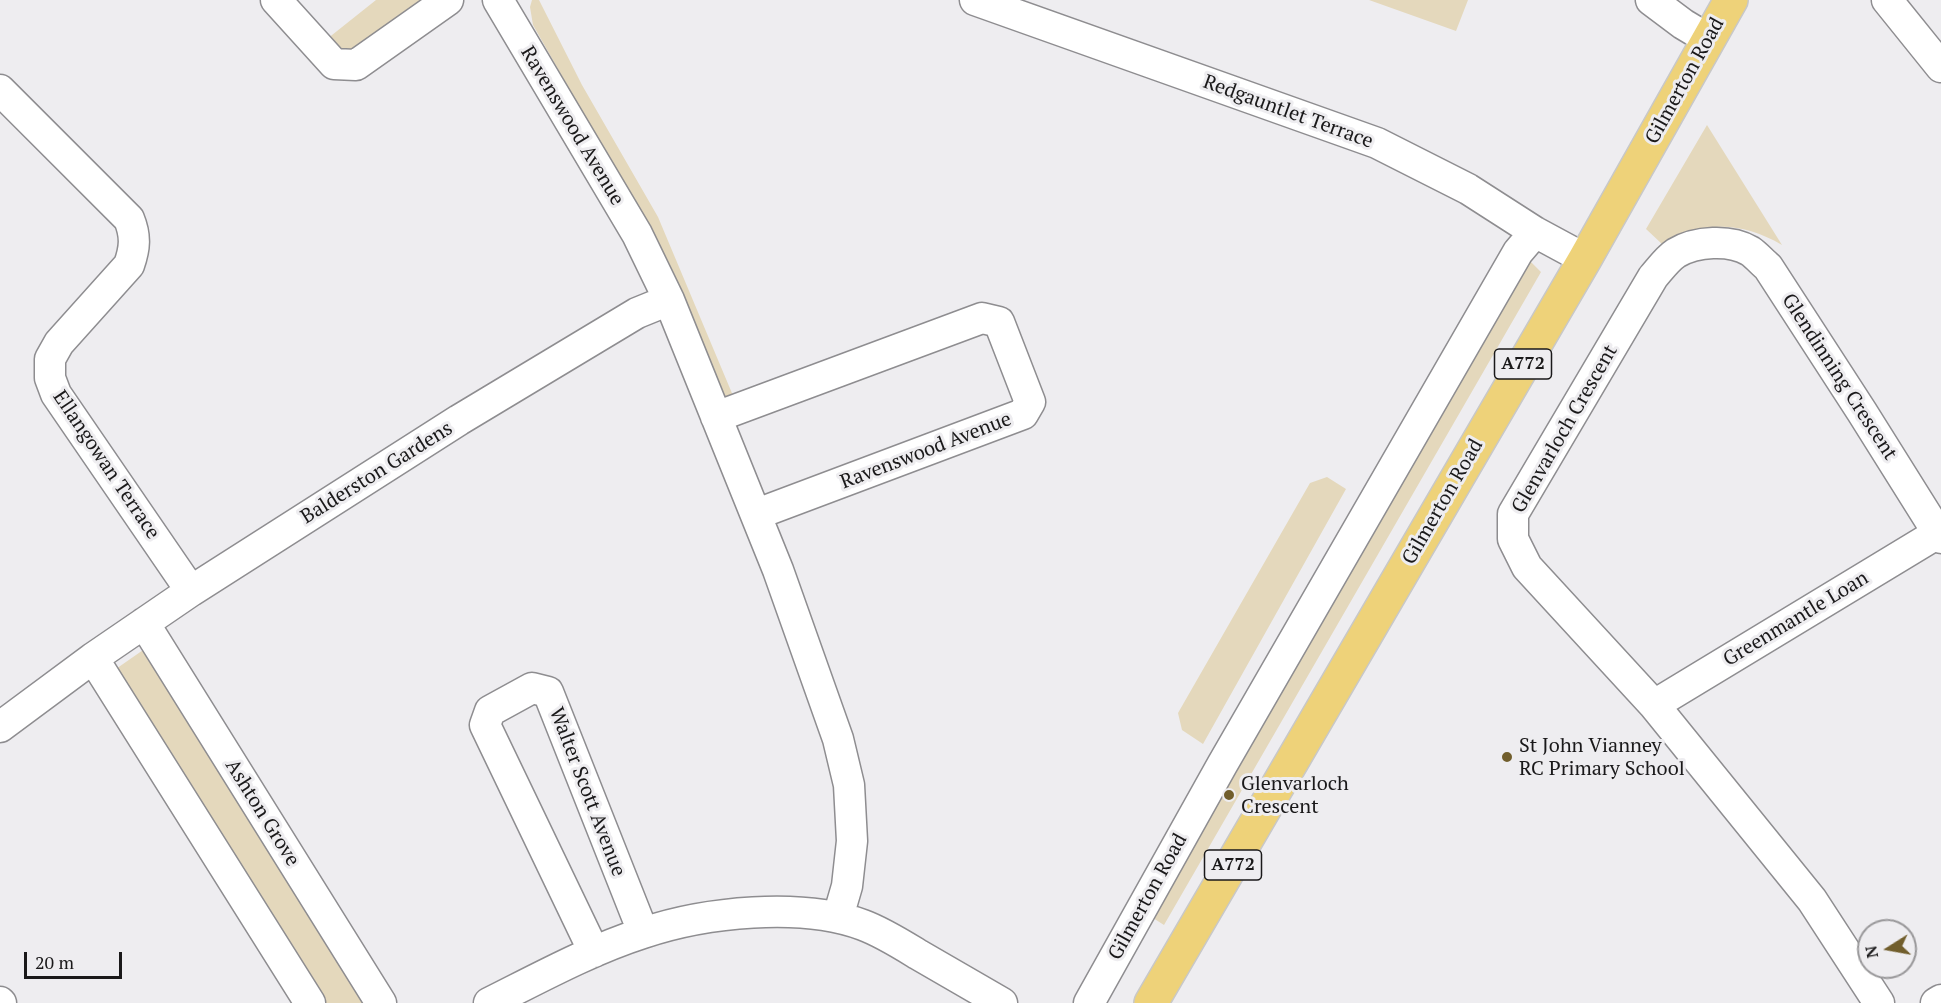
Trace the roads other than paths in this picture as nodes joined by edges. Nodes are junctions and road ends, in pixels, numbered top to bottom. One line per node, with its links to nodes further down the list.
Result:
1 (276, 0): 2 (street)
2 (448, 0)
3 (498, 0): 14 (street, Ravenswood Avenue)
4 (975, 0): 11 (street, Redgauntlet Terrace)
5 (1651, 0): 8 (street)
6 (1731, 0): 8 (main road, Gilmerton Road / A772)
7 (1887, 0): 9 (street)
8 (1708, 39): 13 (main road, Gilmerton Road / A772)
9 (1941, 67)
10 (0, 90): 18 (street, Ellangowan Terrace)
11 (1535, 232): 13 (street, Redgauntlet Terrace); 31 (street, Gilmerton Road)
12 (1715, 243): 17 (street, Glendinning Crescent); 21 (street, Glenvarloch Crescent)
13 (1585, 259): 32 (main road, Gilmerton Road / A772)
14 (669, 300): 15 (street, Ravenswood Avenue); 18 (street, Balderston Gardens)
15 (716, 417): 16 (street, Ravenswood Avenue); 16 (street, Ravenswood Avenue)
16 (757, 514): 23 (street, Ravenswood Avenue)
17 (1940, 536): 21 (street, Greenmantle Loan)
18 (191, 591): 19 (street, Balderston Gardens)
19 (144, 624): 20 (street, Balderston Gardens); 28 (street, Ashton Grove)
20 (93, 658): 22 (street, Balderston Gardens); 27 (street)
21 (1654, 705): 33 (street, Glenvarloch Crescent)
22 (0, 727)
23 (838, 916): 24 (street); 30 (street)
24 (643, 932): 25 (street); 25 (street, Walter Scott Avenue)
25 (594, 952): 29 (street)
26 (1941, 1000): 34 (street)
27 (310, 1003)
28 (381, 1003)
29 (489, 1003)
30 (1002, 1003)
31 (1089, 1003)
32 (1151, 1003)
33 (1879, 1003)
34 (1936, 1003)

